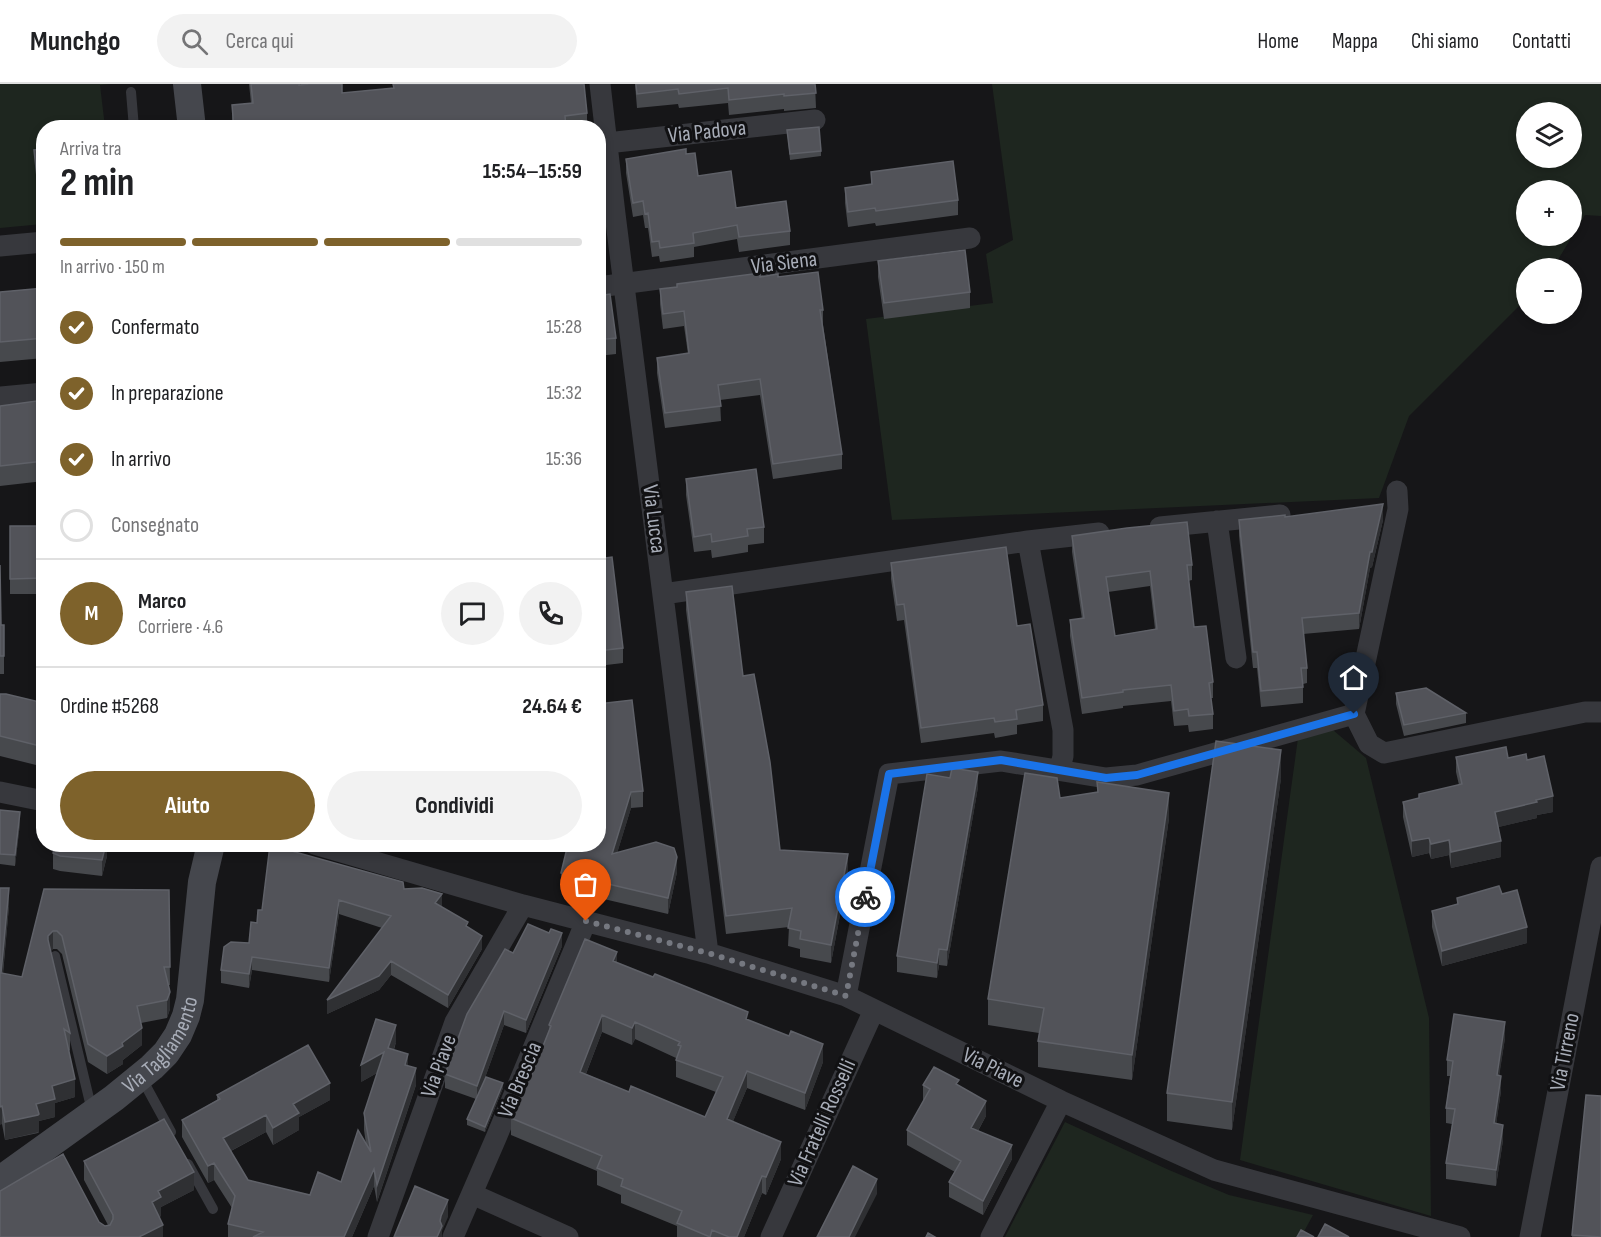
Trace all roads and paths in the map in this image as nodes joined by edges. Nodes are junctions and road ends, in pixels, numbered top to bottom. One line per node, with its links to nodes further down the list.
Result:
1 (187, 84): 5 (street)
2 (600, 84): 6 (street, Via Lucca)
3 (131, 92): 4 (lane)
4 (133, 120)
5 (191, 120)
6 (602, 120)
7 (815, 120): 8 (street, Via Padova)
8 (606, 143)
9 (606, 163): 13 (street, Via Lucca)
10 (969, 238): 13 (street, Via Siena)
11 (36, 243): 12 (street)
12 (0, 246)
13 (624, 284): 14 (street, Via Siena); 23 (street, Via Lucca)
14 (606, 286)
15 (36, 394): 16 (street)
16 (0, 397)
17 (1397, 491): 26 (street)
18 (1280, 515): 19 (street)
19 (1217, 521): 20 (street); 24 (street)
20 (1146, 528)
21 (1123, 531): 22 (street)
22 (1028, 541): 23 (street); 27 (street)
23 (663, 594): 35 (street, Via Lucca)
24 (1236, 658)
25 (1601, 712): 26 (street)
26 (1354, 714): 27 (street)
27 (1060, 769): 37 (street)
28 (0, 792): 29 (street)
29 (36, 799)
30 (209, 852): 39 (street, Via Tagliamento)
31 (341, 852): 33 (street, Via Piave)
32 (1601, 867): 54 (street, Via Tirreno)
33 (523, 905): 34 (street, Via Piave); 48 (street, Via Piave)
34 (586, 921): 35 (street, Via Piave); 45 (street, Via Brescia)
35 (708, 953): 37 (street, Via Piave)
36 (55, 956): 41 (lane)
37 (846, 996): 38 (street, Via Piave)
38 (874, 1010): 40 (street, Via Piave); 51 (street, Via Fratelli Rosselli)
39 (141, 1077): 41 (street, Via Tagliamento); 42 (lane)
40 (1061, 1101): 47 (street, Via Piave); 52 (street)
41 (92, 1114): 44 (street, Via Tagliamento)
42 (178, 1146)
43 (184, 1157): 46 (lane)
44 (0, 1180)
45 (471, 1194): 49 (street, Via Brescia); 50 (street)
46 (213, 1209)
47 (1405, 1230): 53 (street, Via Piave)
48 (378, 1237)
49 (453, 1237)
50 (568, 1237)
51 (771, 1237)
52 (991, 1237)
53 (1460, 1237)
54 (1530, 1237)

